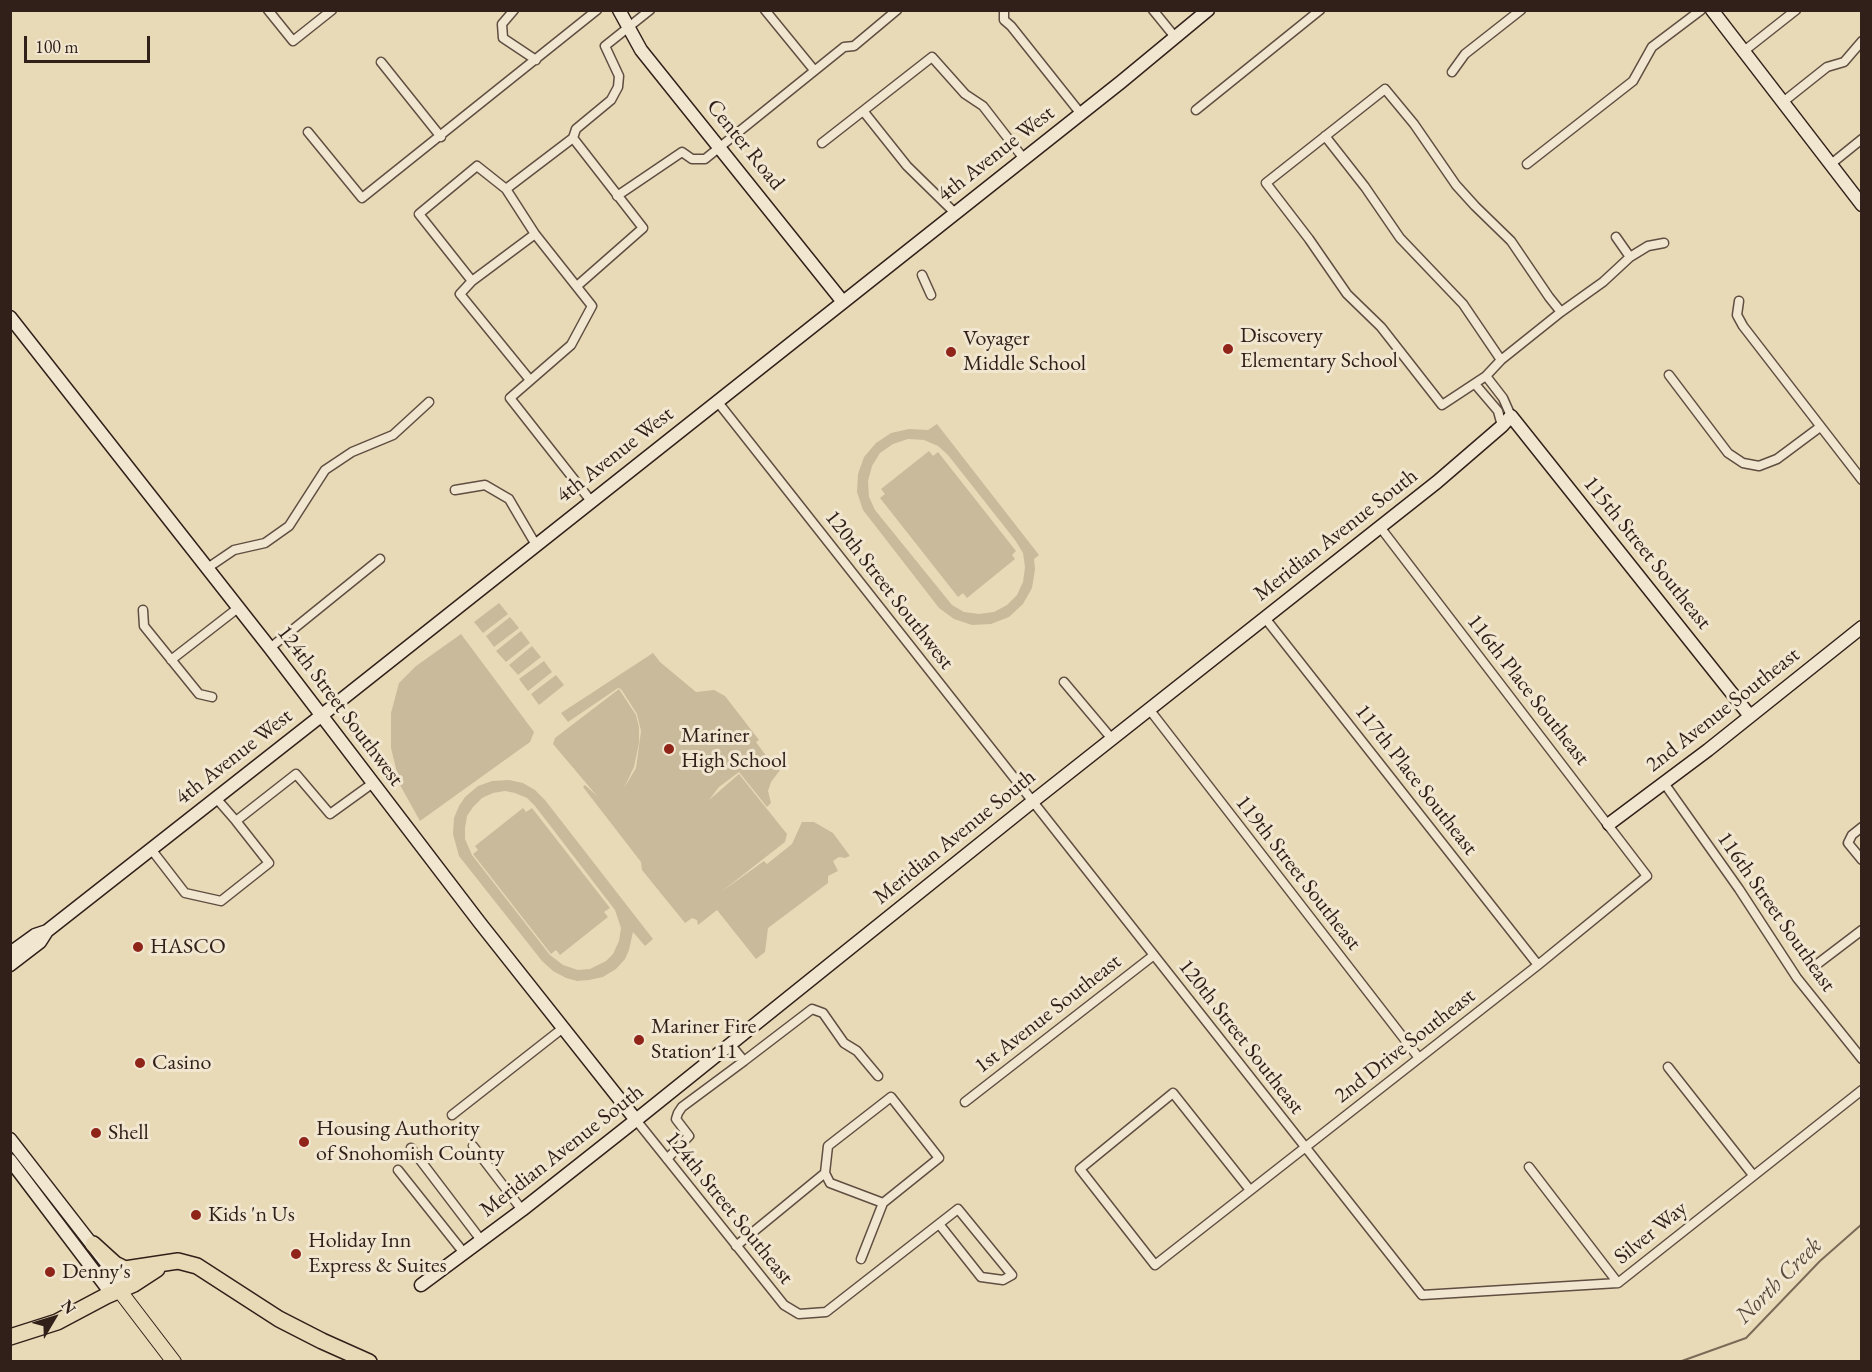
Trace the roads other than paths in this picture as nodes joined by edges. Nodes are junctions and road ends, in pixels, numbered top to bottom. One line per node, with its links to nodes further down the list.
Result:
1 (268, 10): 2 (street)
2 (332, 10)
3 (514, 10): 21 (street)
4 (597, 10): 21 (street)
5 (620, 10): 17 (street, Center Road)
6 (650, 10): 17 (street)
7 (765, 10): 23 (street)
8 (897, 10): 23 (street)
9 (1153, 10): 18 (street)
10 (1208, 10): 18 (street, 4th Avenue West)
11 (1320, 10): 26 (street)
12 (1521, 10): 24 (street)
13 (1701, 10): 37 (street)
14 (1712, 10): 20 (street)
15 (1796, 10): 20 (street)
16 (1003, 11): 28 (street)
17 (629, 28): 32 (street); 35 (street, Center Road)
18 (1174, 37): 28 (street, 4th Avenue West)
19 (1862, 41): 25 (street)
20 (1744, 51): 25 (street)
21 (536, 60): 31 (street)
22 (381, 62): 31 (street)
23 (814, 70): 35 (street)
24 (1452, 72)
25 (1784, 102): 38 (street)
26 (1196, 110)
27 (864, 112): 34 (street); 36 (street); 42 (street)
28 (1081, 114): 36 (street, 4th Avenue West)
29 (308, 132): 31 (street)
30 (1325, 136): 53 (street); 55 (street); 59 (street)
31 (441, 137)
32 (573, 138): 39 (street); 40 (street)
33 (1862, 139): 38 (street)
34 (822, 143)
35 (719, 147): 40 (street); 52 (street, Center Road)
36 (1024, 159): 42 (street, 4th Avenue West)
37 (1527, 164)
38 (1831, 164): 41 (street)
39 (506, 189): 43 (street); 48 (street)
40 (617, 196): 49 (street)
41 (1862, 205)
42 (955, 213): 52 (street, 4th Avenue West)
43 (535, 234): 48 (street); 49 (street)
44 (1616, 237): 46 (street)
45 (1664, 243): 46 (street)
46 (1630, 257): 53 (street)
47 (922, 275): 50 (street)
48 (472, 281): 58 (street)
49 (577, 286): 58 (street)
50 (931, 295)
51 (1739, 301): 64 (street)
52 (843, 302): 60 (street, 4th Avenue West)
53 (1562, 312): 55 (street)
54 (10, 318): 71 (street, 124th Street Southwest)
55 (1501, 360): 57 (street)
56 (1669, 375): 64 (street)
57 (1486, 376): 59 (street); 62 (street)
58 (530, 380): 67 (street)
59 (1475, 384): 63 (street)
60 (717, 401): 67 (street, 4th Avenue West); 87 (street, 120th Street Southwest)
61 (429, 402): 71 (street)
62 (1511, 416): 63 (street, Meridian Avenue South); 82 (street, 115th Street Southeast)
63 (1502, 426): 68 (street, Meridian Avenue South)
64 (1820, 426): 65 (street)
65 (1862, 480)
66 (455, 490): 69 (street)
67 (591, 501): 69 (street, 4th Avenue West)
68 (1380, 527): 74 (street, Meridian Avenue South); 89 (street, 116th Place Southeast)
69 (536, 544): 81 (street, 4th Avenue West)
70 (380, 559): 76 (street)
71 (206, 569): 72 (street, 124th Street Southwest)
72 (238, 608): 76 (street, 124th Street Southwest); 77 (street)
73 (143, 610): 77 (street)
74 (1265, 618): 80 (street, Meridian Avenue South); 99 (street, 117th Place Southeast)
75 (1862, 627): 82 (street, 2nd Avenue Southeast)
76 (270, 648): 81 (street, 124th Street Southwest)
77 (171, 660): 79 (street)
78 (1064, 682): 83 (street)
79 (212, 697)
80 (1149, 709): 83 (street, Meridian Avenue South); 104 (street, 119th Street Southeast)
81 (322, 715): 84 (street, 124th Street Southwest); 86 (street, 4th Avenue West)
82 (1750, 716): 85 (street, 2nd Avenue Southeast)
83 (1112, 740): 87 (street, Meridian Avenue South)
84 (373, 783): 88 (street); 101 (street, 124th Street Southwest)
85 (1664, 783): 89 (street, 2nd Avenue Southeast); 103 (street, 116th Street Southeast)
86 (216, 798): 88 (street); 91 (street, 4th Avenue West)
87 (1032, 802): 97 (street, 120th Street Southeast); 102 (street, Meridian Avenue South)
88 (236, 821): 91 (street)
89 (1609, 824): 93 (street, 116th Place Southeast)
90 (1862, 827): 92 (street)
91 (151, 849): 95 (street, 4th Avenue West)
92 (1862, 860)
93 (1647, 876): 99 (street, 2nd Drive Southeast)
94 (1862, 930): 100 (street)
95 (47, 931): 96 (street, 4th Avenue West); 98 (street, 4th Avenue West)
96 (11, 953)
97 (1154, 955): 110 (street, 1st Avenue Southeast); 116 (street, 120th Street Southeast)
98 (10, 965)
99 (1538, 965): 104 (street, 2nd Drive Southeast)
100 (1816, 965)
101 (563, 1029): 111 (street); 112 (street, 124th Street Southwest)
102 (730, 1044): 106 (street); 112 (street, Meridian Avenue South)
103 (1858, 1047): 105 (street, 116th Street Southeast)
104 (1419, 1058): 116 (street, 2nd Drive Southeast)
105 (1862, 1059)
106 (744, 1061): 108 (street); 117 (street)
107 (1668, 1067): 122 (street)
108 (878, 1076)
109 (1862, 1090): 122 (street, Silver Way)
110 (965, 1102)
111 (452, 1114)
112 (636, 1120): 117 (street, 124th Street Southeast); 125 (street, Meridian Avenue South)
113 (10, 1139): 128 (street)
114 (473, 1146): 125 (street)
115 (411, 1148): 127 (street)
116 (1305, 1148): 123 (street, 2nd Drive Southeast); 136 (street, 120th Street Southeast)
117 (667, 1159): 129 (street, 124th Street Southeast)
118 (10, 1160): 135 (street)
119 (1529, 1167): 133 (street)
120 (398, 1170): 130 (street)
121 (825, 1173): 124 (street); 124 (street); 129 (street)
122 (1753, 1175): 133 (street, Silver Way)
123 (1250, 1190): 123 (street, 2nd Drive Southeast)
124 (883, 1203): 131 (street)
125 (522, 1210): 127 (street, Meridian Avenue South)
126 (939, 1224): 126 (street); 129 (street, 124th Street Southeast)
127 (481, 1240): 130 (street, Meridian Avenue South)
128 (93, 1244): 132 (highway); 135 (street)
129 (736, 1246)
130 (464, 1253): 134 (street, Meridian Avenue South)
131 (861, 1259)
132 (167, 1263): 135 (highway); 139 (highway)
133 (1618, 1283): 136 (street, Silver Way)
134 (421, 1285)
135 (118, 1290): 137 (highway); 138 (main road)
136 (1422, 1295)
137 (10, 1337)
138 (174, 1362)
139 (369, 1362)

